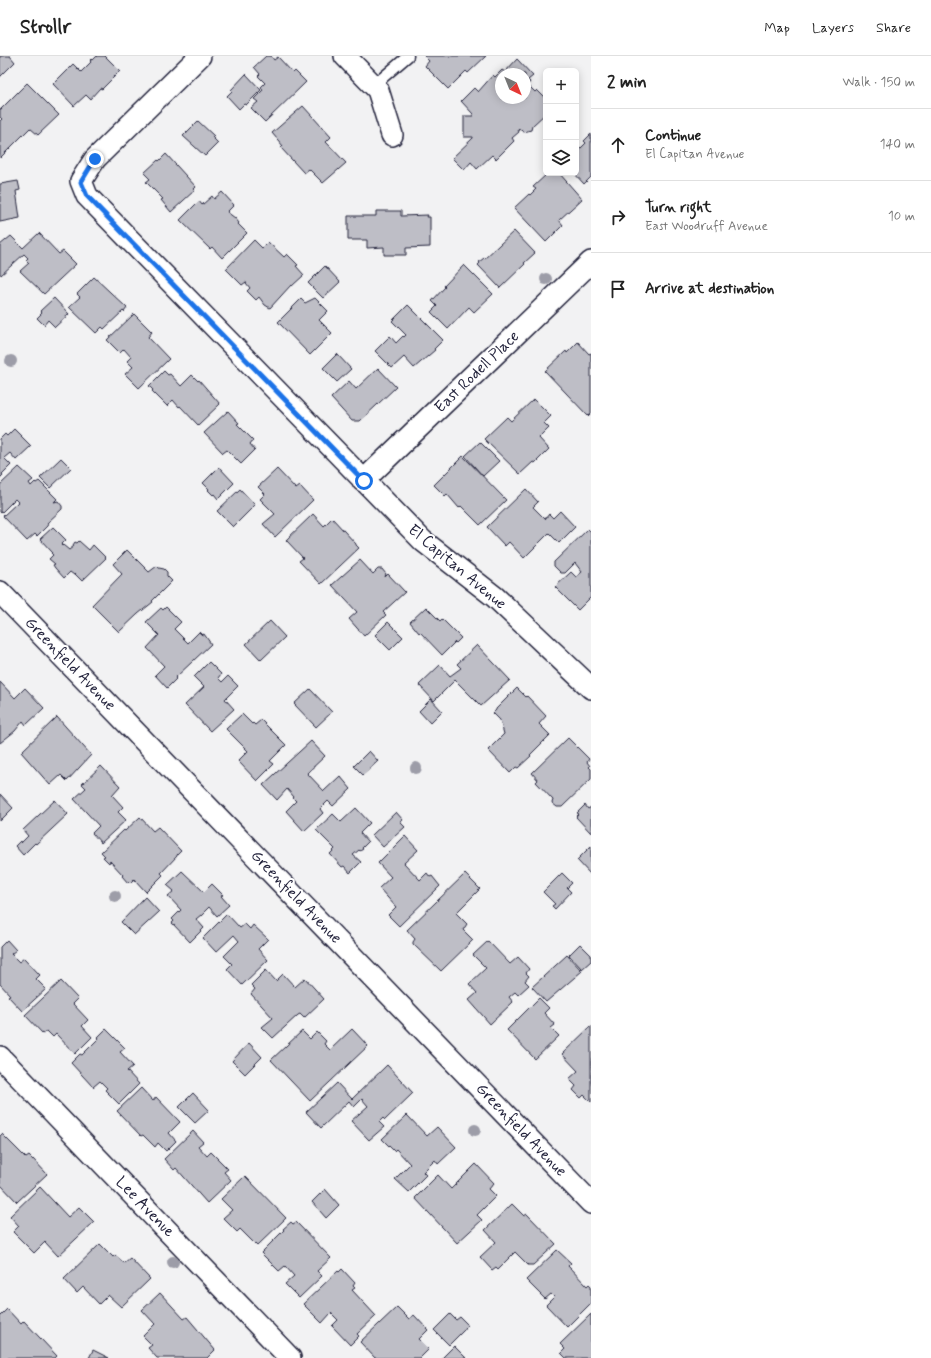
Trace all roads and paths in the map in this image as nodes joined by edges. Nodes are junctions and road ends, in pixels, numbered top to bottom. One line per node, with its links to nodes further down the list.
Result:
1 (200, 56): 7 (street, El Capitan Avenue)
2 (345, 56): 4 (street)
3 (408, 56): 4 (lane)
4 (373, 86): 5 (street)
5 (392, 136)
6 (587, 274): 7 (street, East Rodell Place)
7 (364, 481): 9 (street, El Capitan Avenue)
8 (0, 592): 11 (street, Greenfield Avenue)
9 (591, 688)
10 (0, 1056): 12 (street, Lee Avenue)
11 (591, 1203)
12 (290, 1358)

